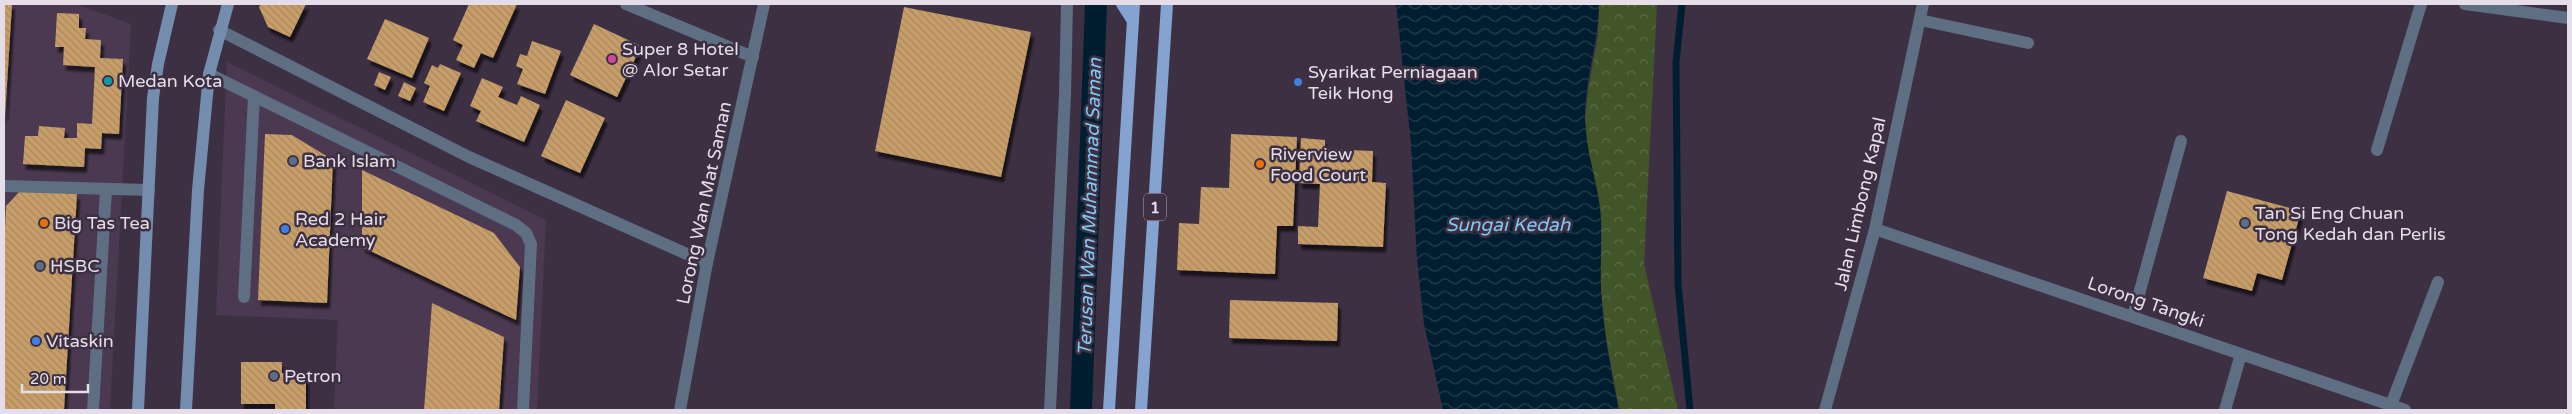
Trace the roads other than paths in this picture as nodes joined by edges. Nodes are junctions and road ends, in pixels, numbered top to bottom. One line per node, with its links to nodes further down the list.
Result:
1 (228, 4): 15 (main road)
2 (626, 4): 17 (street)
3 (764, 4): 17 (street, Lorong Wan Mat Saman)
4 (1067, 4): 37 (street)
5 (1122, 4): 14 (main road)
6 (1134, 4): 14 (main road, 1)
7 (1167, 4): 39 (main road, 1)
8 (1924, 4): 13 (street, Jalan Limbong Kapal)
9 (2422, 4): 21 (street)
10 (2465, 4): 12 (street)
11 (168, 5): 24 (main road)
12 (2568, 18)
13 (1920, 20): 16 (street); 25 (street, Jalan Limbong Kapal)
14 (1133, 21): 38 (main road, 1)
15 (219, 30): 18 (main road); 26 (street)
16 (2028, 43)
17 (753, 57): 26 (street, Lorong Wan Mat Saman)
18 (209, 74): 19 (street); 34 (main road)
19 (254, 96): 28 (street); 35 (street)
20 (2181, 141): 29 (street)
21 (2377, 150)
22 (4, 186): 23 (street)
23 (106, 189): 24 (street); 32 (street)
24 (150, 190): 33 (main road)
25 (1875, 229): 29 (street, Lorong Tangki); 40 (street, Jalan Limbong Kapal)
26 (707, 263): 36 (street, Lorong Wan Mat Saman)
27 (2438, 282): 31 (street)
28 (244, 297)
29 (2132, 316): 30 (street, Lorong Tangki)
30 (2241, 354): 31 (street, Lorong Tangki); 41 (street)
31 (2400, 409)
32 (93, 410)
33 (138, 410)
34 (186, 410)
35 (523, 410)
36 (680, 410)
37 (1050, 410)
38 (1109, 410)
39 (1142, 410)
40 (1825, 410)
41 (2225, 410)

